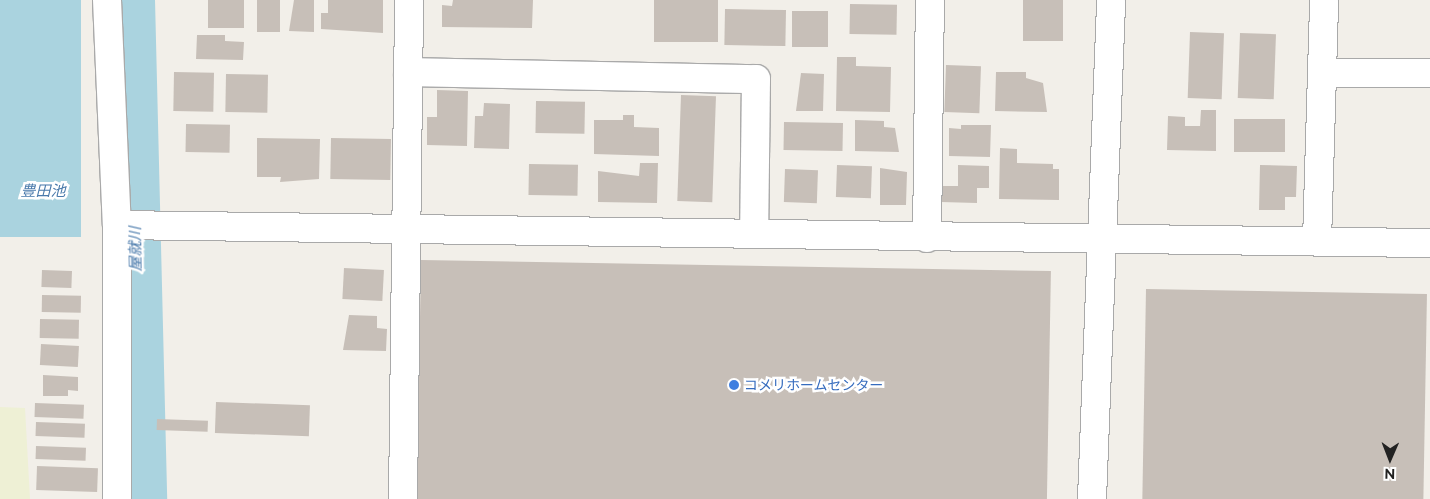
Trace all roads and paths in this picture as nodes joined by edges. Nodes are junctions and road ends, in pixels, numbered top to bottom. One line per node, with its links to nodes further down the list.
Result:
1 (107, 0): 9 (street)
2 (409, 0): 6 (street)
3 (930, 0): 12 (street)
4 (1111, 0): 13 (street)
5 (1324, 0): 7 (street)
6 (408, 72): 10 (street); 11 (street)
7 (1323, 73): 8 (street); 14 (street)
8 (1430, 73)
9 (117, 225): 10 (street); 16 (street)
10 (405, 230): 11 (street); 17 (street)
11 (754, 233): 12 (street)
12 (927, 238): 13 (street)
13 (1103, 238): 14 (street); 18 (street)
14 (1317, 241): 15 (street)
15 (1430, 243)
16 (118, 499)
17 (403, 499)
18 (1092, 499)

